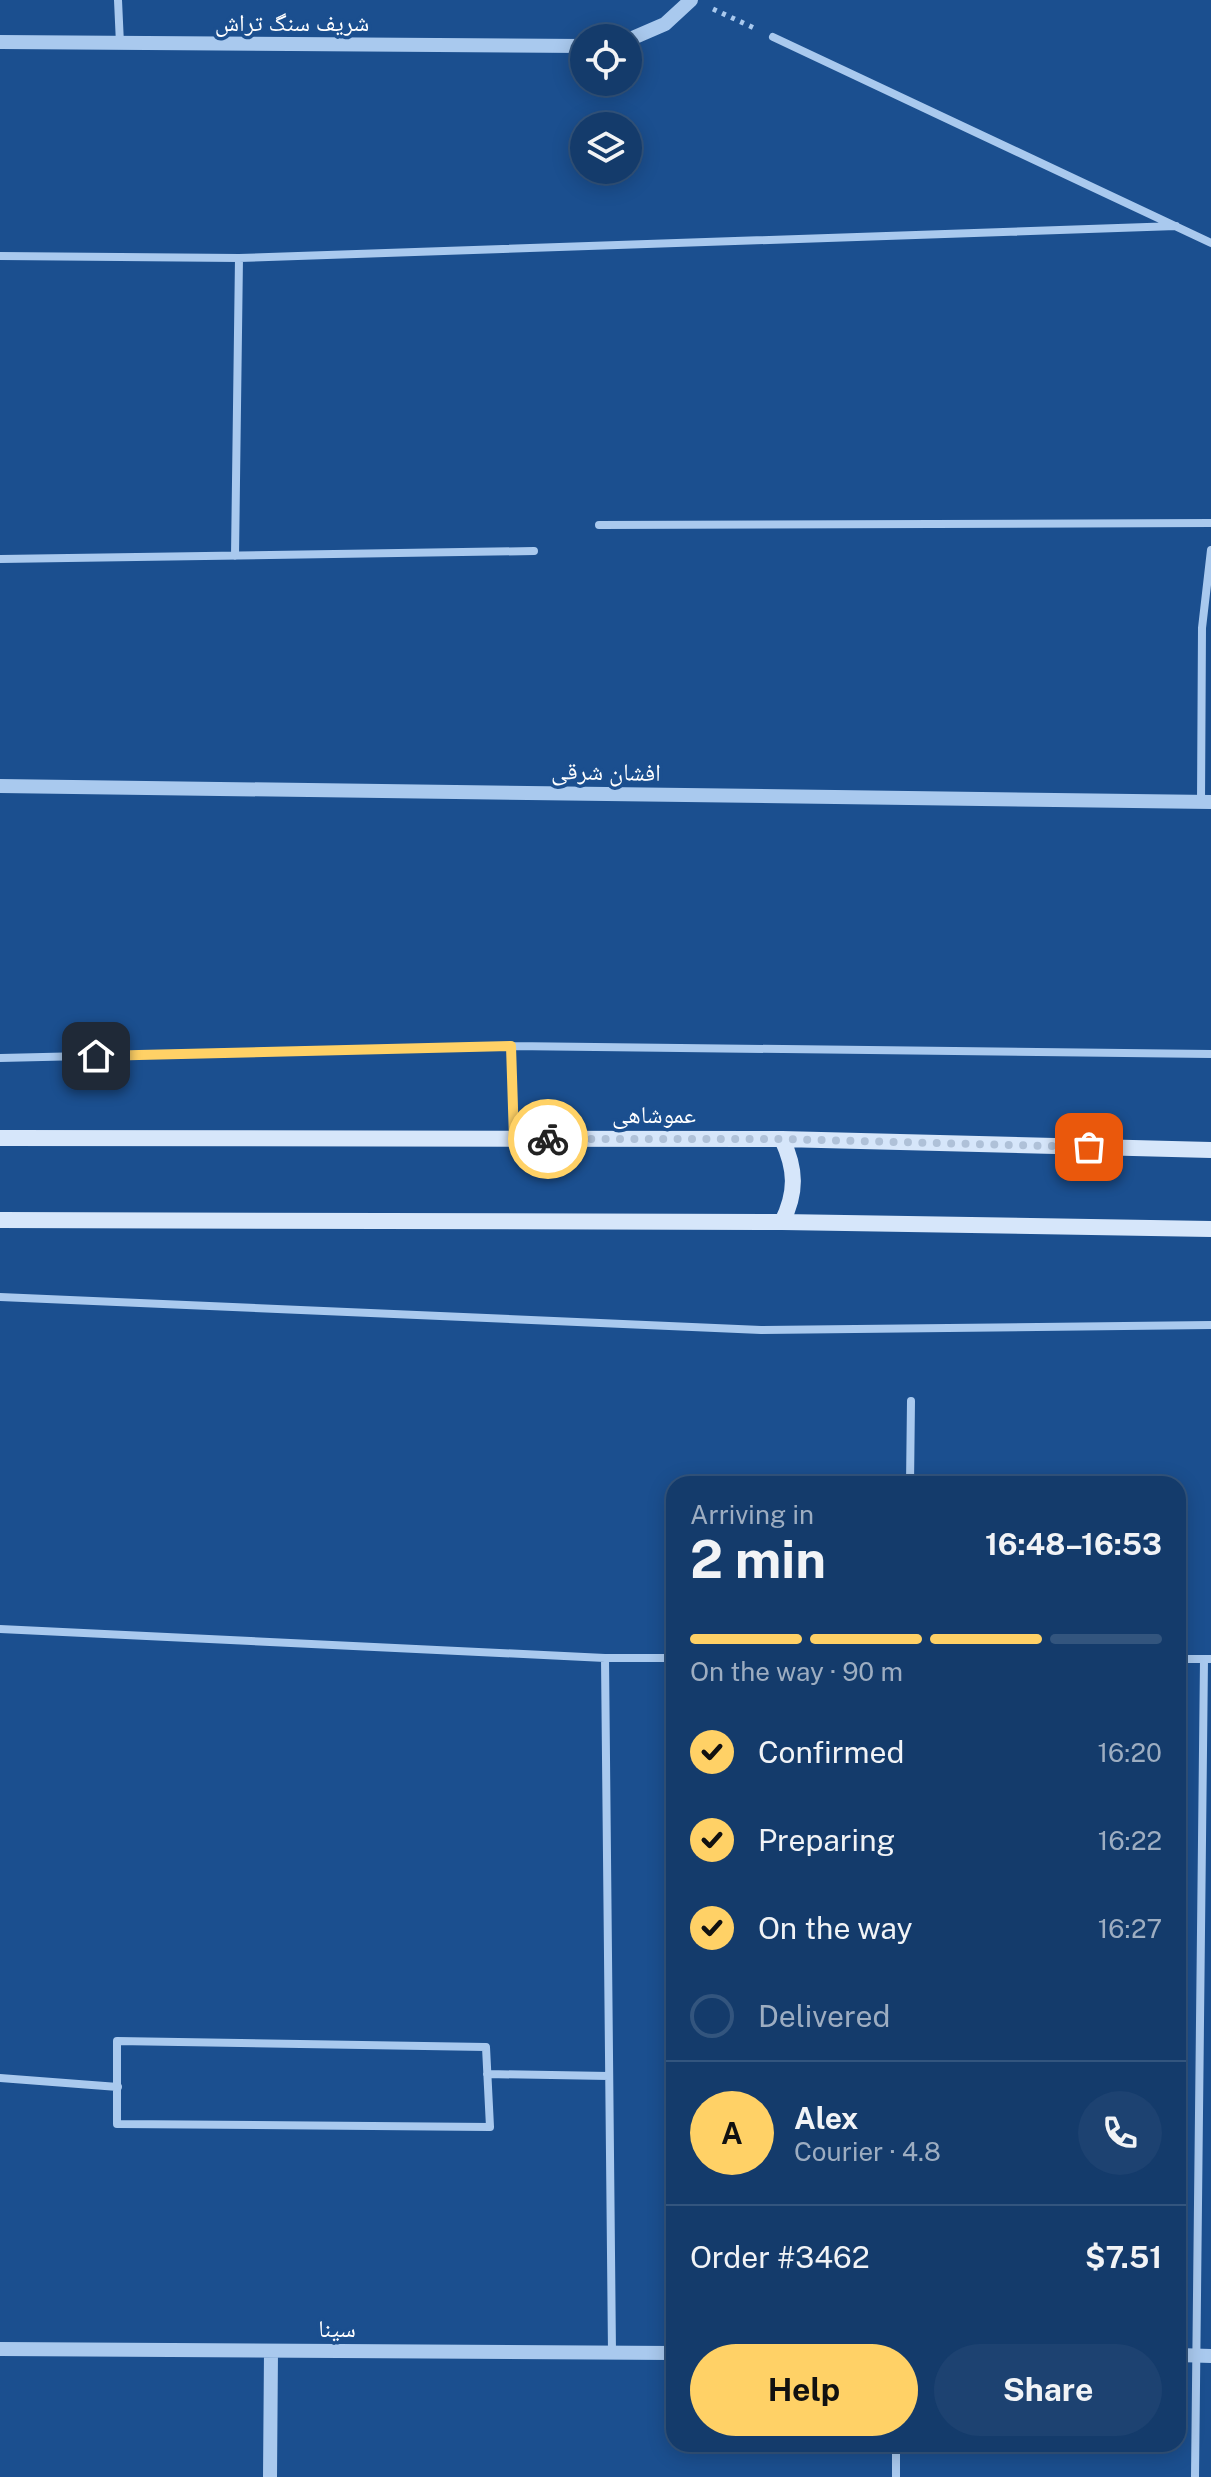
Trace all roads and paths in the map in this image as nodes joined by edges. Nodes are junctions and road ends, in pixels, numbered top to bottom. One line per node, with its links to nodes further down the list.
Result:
1 (118, 0): 7 (street)
2 (691, 0): 4 (street)
3 (707, 6): 5 (path)
4 (642, 34)
5 (773, 37): 9 (street)
6 (0, 42): 7 (street, شریف سنگ تراش)
7 (120, 44): 8 (street, شریف سنگ تراش)
8 (570, 46)
9 (1176, 226): 10 (street); 12 (street)
10 (1211, 243)
11 (0, 256): 12 (street)
12 (239, 258): 17 (street)
13 (1211, 523): 14 (street)
14 (599, 525)
15 (1211, 550): 20 (street)
16 (534, 551): 17 (street)
17 (235, 556): 18 (street)
18 (0, 559)
19 (0, 786): 20 (street, افشان شرقی)
20 (1206, 802)
21 (511, 1046): 22 (street); 23 (street); 25 (street)
22 (1211, 1054)
23 (0, 1058)
24 (0, 1138): 25 (main road, عموشاهی)
25 (514, 1139): 26 (main road, عموشاهی)
26 (782, 1139): 27 (main road, عموشاهی); 29 (main road)
27 (1211, 1150)
28 (0, 1220): 29 (main road)
29 (782, 1222): 30 (main road)
30 (1211, 1229)
31 (0, 1297): 32 (street)
32 (1211, 1325)
33 (911, 1401): 34 (street)
34 (910, 1476)
35 (0, 1629): 36 (street)
36 (605, 1658): 37 (street); 41 (street)
37 (666, 1658)
38 (1186, 1659): 39 (street)
39 (1208, 1659): 43 (street)
40 (487, 2074): 41 (street); 45 (street); 45 (street)
41 (609, 2076): 48 (street)
42 (0, 2078): 45 (street)
43 (1201, 2079): 44 (street); 50 (street)
44 (1211, 2079)
45 (118, 2087)
46 (0, 2349): 47 (street, سینا)
47 (271, 2351): 48 (street, سینا); 52 (street)
48 (612, 2353): 49 (street, سینا)
49 (666, 2353)
50 (1204, 2356): 54 (street)
51 (896, 2452): 53 (street)
52 (270, 2477)
53 (896, 2477)
54 (1195, 2477)

